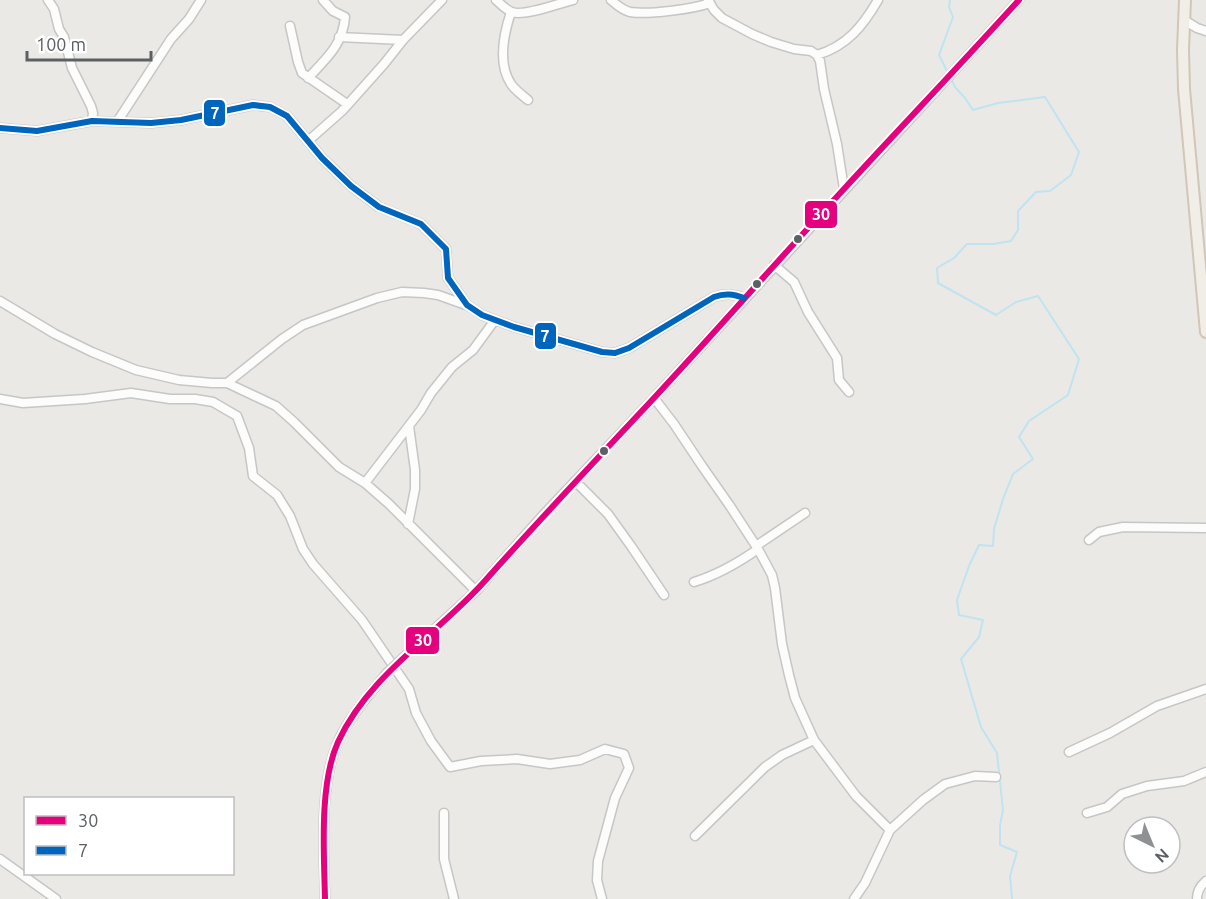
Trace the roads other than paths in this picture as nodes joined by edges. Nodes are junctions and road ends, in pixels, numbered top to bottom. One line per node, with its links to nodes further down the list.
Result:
1 (48, 0): 22 (street)
2 (201, 0): 23 (street)
3 (323, 0): 16 (street)
4 (442, 0): 17 (street)
5 (496, 0): 12 (street)
6 (573, 0): 12 (street)
7 (611, 0): 11 (street)
8 (878, 0): 18 (street)
9 (1019, 0): 26 (street)
10 (1185, 0): 13 (main road)
11 (709, 2): 18 (street)
12 (511, 12): 20 (street)
13 (1184, 20): 15 (street); 32 (main road)
14 (290, 26): 19 (street)
15 (1206, 31)
16 (339, 37): 17 (street); 19 (street)
17 (403, 40): 21 (street)
18 (818, 55): 26 (street)
19 (308, 78): 21 (street)
20 (528, 100)
21 (347, 104): 25 (street)
22 (92, 121): 23 (street); 24 (street)
23 (117, 122): 25 (street)
24 (0, 128)
25 (308, 141): 30 (street)
26 (844, 189): 27 (street)
27 (774, 265): 28 (street); 34 (street)
28 (744, 298): 31 (street); 35 (street)
29 (0, 301): 33 (street)
30 (467, 305): 31 (street); 33 (street)
31 (495, 320): 37 (street)
32 (1206, 332)
33 (227, 383): 39 (street)
34 (849, 392)
35 (654, 398): 38 (street); 44 (street)
36 (0, 399): 62 (street)
37 (409, 426): 39 (street); 41 (street)
38 (575, 481): 46 (street); 47 (street)
39 (365, 483): 41 (street)
40 (806, 513): 44 (street)
41 (408, 524): 46 (street)
42 (1206, 528): 43 (street)
43 (1089, 540)
44 (757, 548): 45 (street); 49 (street)
45 (694, 582)
46 (476, 591): 60 (street, bridge)
47 (664, 595)
48 (1206, 689): 50 (street)
49 (814, 740): 55 (street); 56 (street)
50 (1069, 752)
51 (1206, 772): 54 (street)
52 (996, 777): 55 (street)
53 (444, 813): 61 (street)
54 (1088, 813)
55 (890, 830): 63 (street)
56 (695, 836)
57 (0, 859): 59 (street)
58 (1206, 881): 64 (street)
59 (56, 899)
60 (325, 899)
61 (454, 899)
62 (602, 899)
63 (854, 899)
64 (1197, 899)

